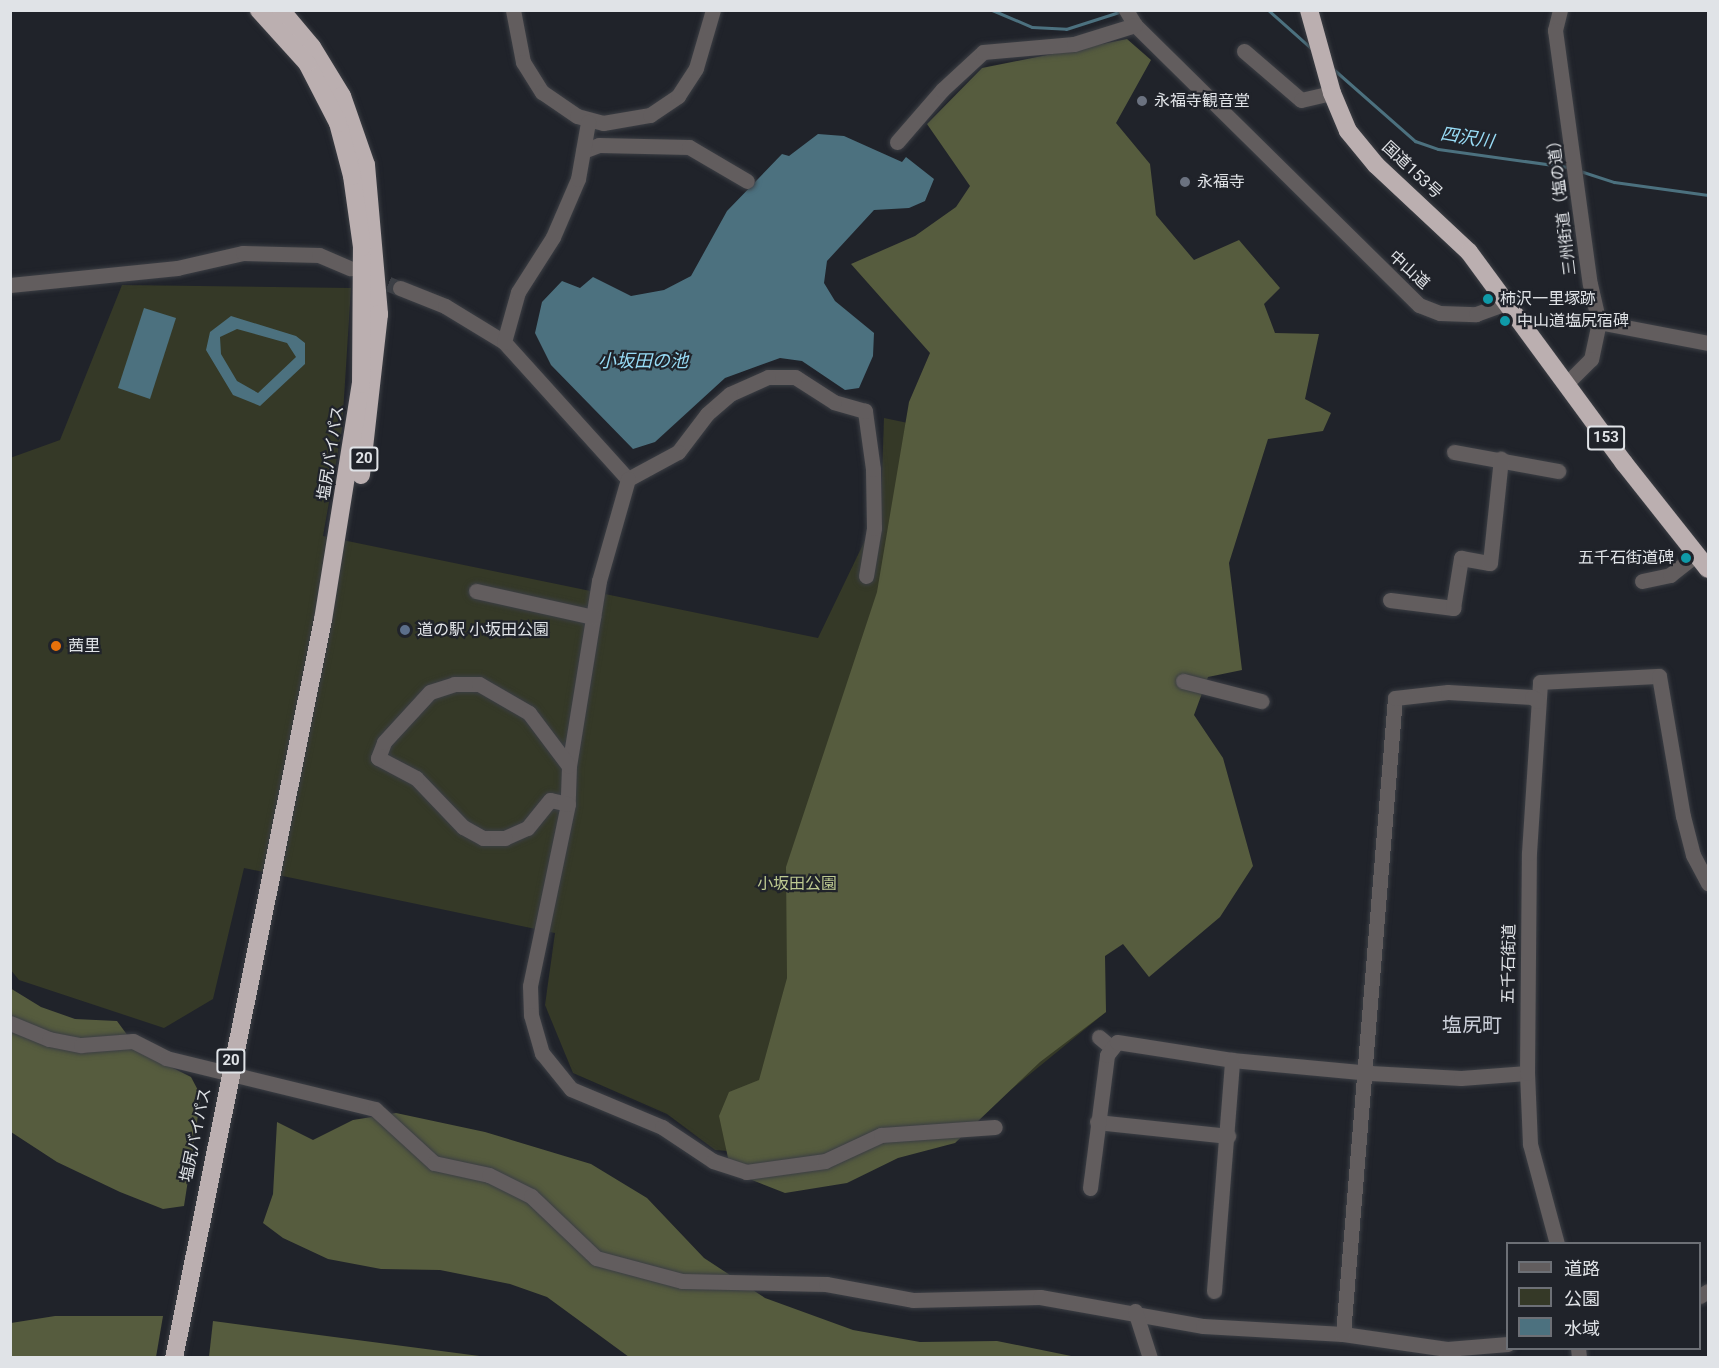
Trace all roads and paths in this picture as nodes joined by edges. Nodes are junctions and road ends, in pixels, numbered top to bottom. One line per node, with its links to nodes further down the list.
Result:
1 (259, 10): 39 (highway, 塩尻バイパス / 20)
2 (281, 10): 39 (highway, 塩尻バイパス / 20)
3 (513, 10): 10 (street)
4 (713, 10): 10 (street)
5 (1309, 10): 9 (highway, 国道153号 / 153)
6 (1560, 10): 18 (street, 三州街道（塩の道）)
7 (1130, 18): 11 (street); 17 (street, 中山道)
8 (1244, 51): 9 (street)
9 (1330, 87): 17 (highway, 国道153号 / 153)
10 (588, 122): 12 (street)
11 (897, 142)
12 (583, 151): 13 (street); 19 (street)
13 (747, 181)
14 (350, 268): 15 (street)
15 (10, 285)
16 (400, 288): 19 (street)
17 (1507, 303): 21 (highway, 153)
18 (1599, 321): 20 (street); 21 (street, 三州街道（塩の道）)
19 (504, 342): 25 (street)
20 (1708, 344)
21 (1568, 382): 26 (highway, 153)
22 (1454, 452): 23 (street)
23 (1501, 459): 24 (street); 31 (street)
24 (1558, 471)
25 (628, 479): 28 (street); 32 (street)
26 (1696, 555): 27 (highway, 153); 29 (street)
27 (1708, 569)
28 (866, 576)
29 (1642, 581)
30 (477, 591): 32 (street)
31 (1390, 600)
32 (593, 617): 36 (street)
33 (1183, 681): 34 (street)
34 (1261, 701)
35 (1538, 701): 38 (street, 五千石街道); 44 (street); 46 (street, 五千石街道)
36 (569, 766): 37 (street); 37 (street)
37 (568, 804): 48 (street)
38 (1708, 883)
39 (262, 922): 45 (highway, 塩尻バイパス / 20)
40 (10, 1023): 45 (street)
41 (1099, 1037): 42 (street)
42 (1112, 1048): 43 (street); 47 (street)
43 (1232, 1060): 44 (street); 49 (street)
44 (1363, 1071): 46 (street); 54 (street)
45 (229, 1073): 53 (street); 56 (highway, 塩尻バイパス / 20)
46 (1527, 1073): 51 (street, 五千石街道)
47 (1097, 1122): 49 (street); 50 (street)
48 (995, 1127)
49 (1228, 1136): 52 (street)
50 (1090, 1188)
51 (1556, 1242)
52 (1214, 1291)
53 (1135, 1311): 54 (street); 57 (street)
54 (1343, 1335): 55 (street)
55 (1506, 1344)
56 (174, 1358)
57 (1150, 1358)

